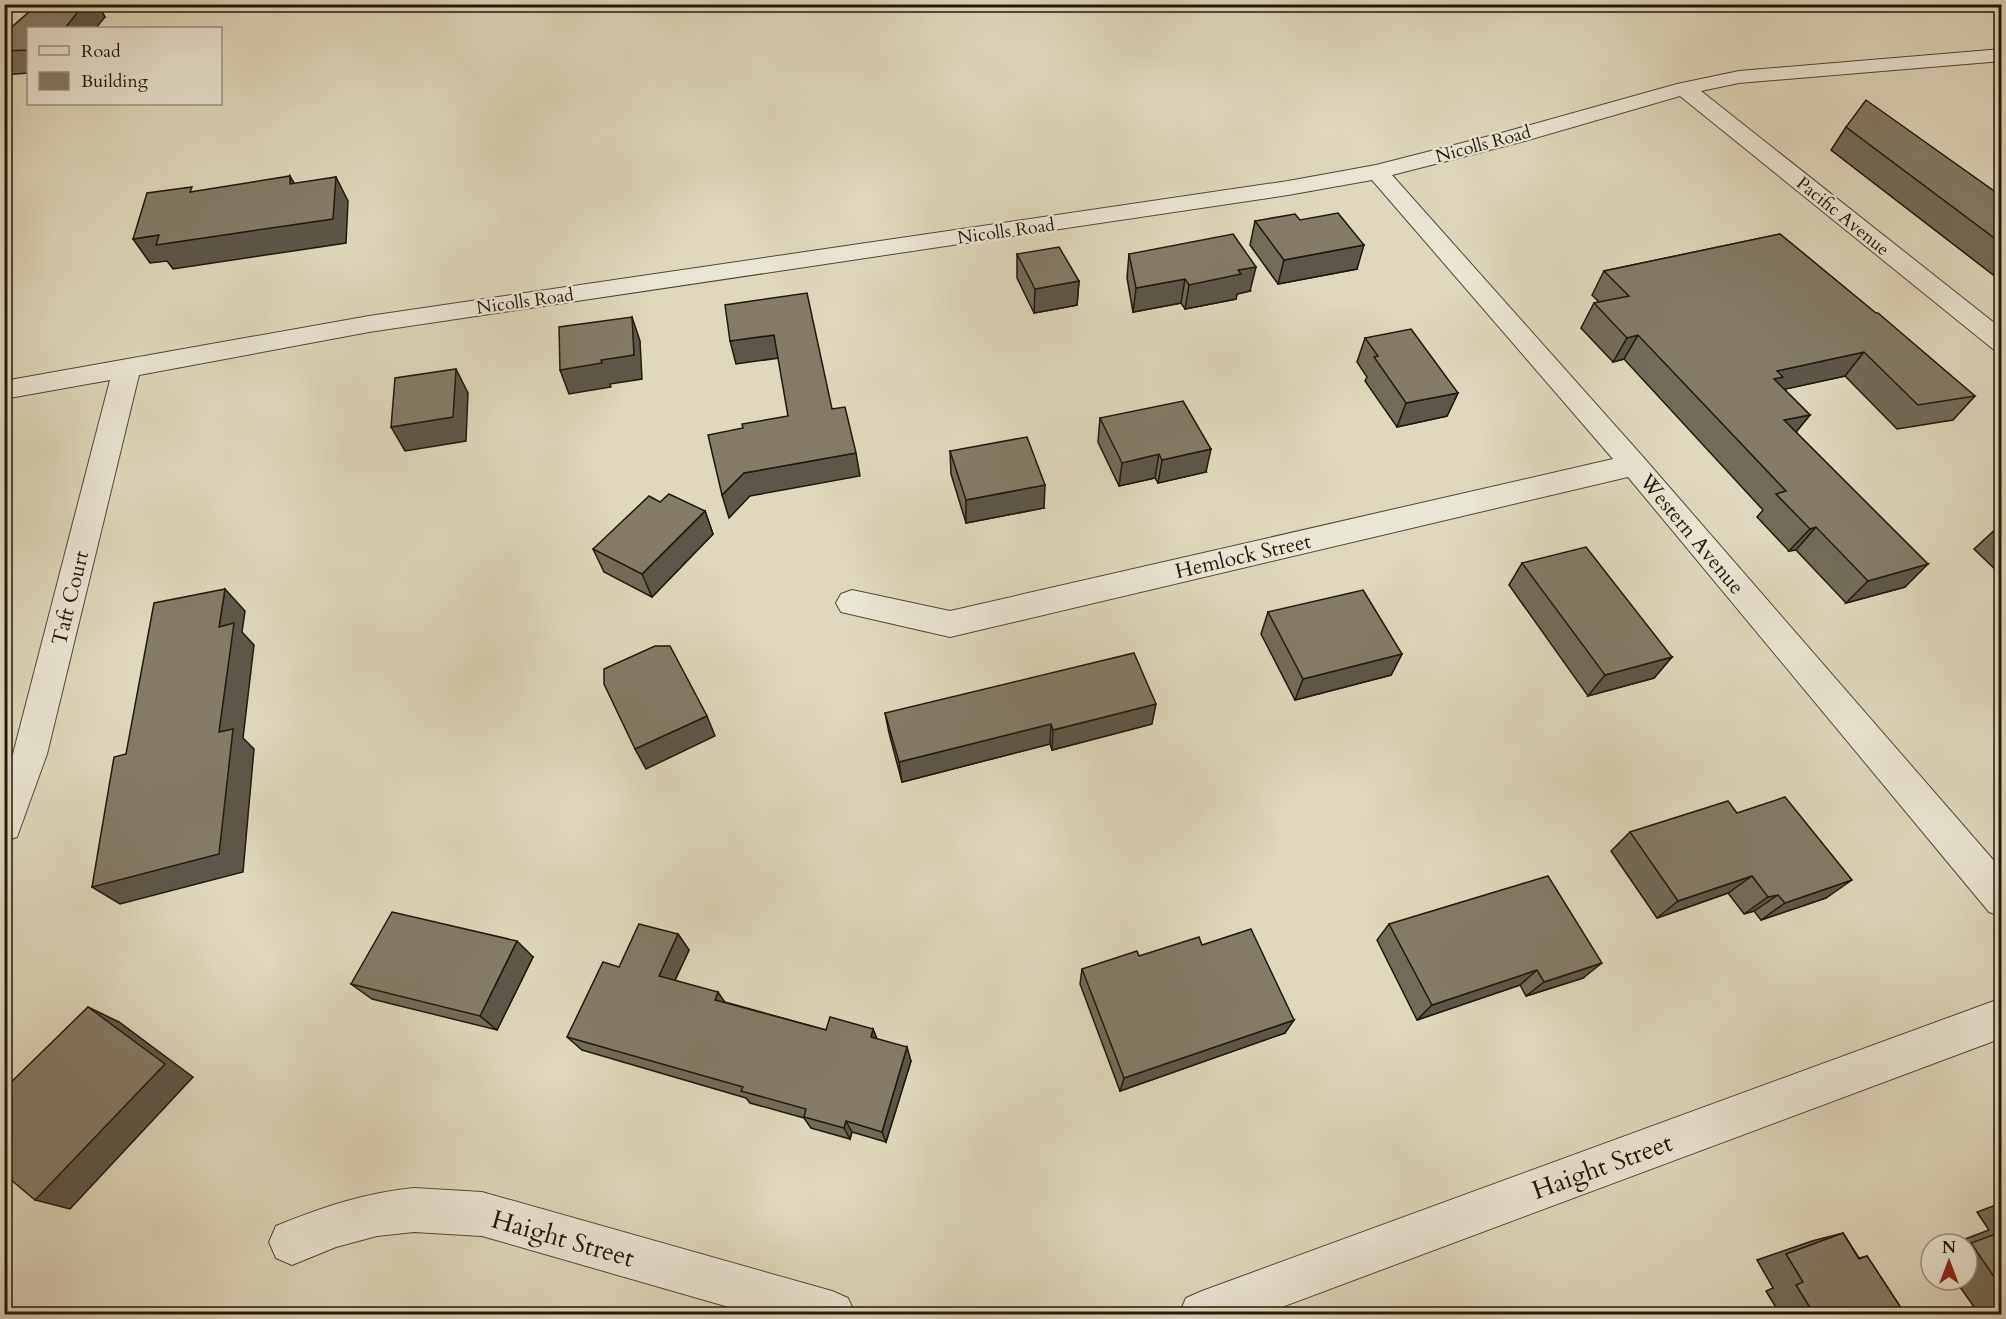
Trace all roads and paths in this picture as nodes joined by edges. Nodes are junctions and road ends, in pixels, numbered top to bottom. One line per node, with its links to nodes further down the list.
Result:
1 (2001, 55): 2 (street, Nicolls Road)
2 (1684, 88): 3 (street, Nicolls Road); 4 (street, Pacific Avenue)
3 (1377, 172): 5 (street, Nicolls Road); 7 (street, Western Avenue)
4 (2001, 343)
5 (127, 368): 6 (street, Nicolls Road); 9 (street, Taft Court)
6 (4, 390)
7 (1634, 465): 8 (street, Hemlock Street); 10 (street, Western Avenue)
8 (852, 603)
9 (4, 825)
10 (2001, 899)
11 (2001, 1018): 14 (street, Haight Street)
12 (292, 1242): 13 (street, Haight Street)
13 (832, 1314)
14 (1202, 1314)

